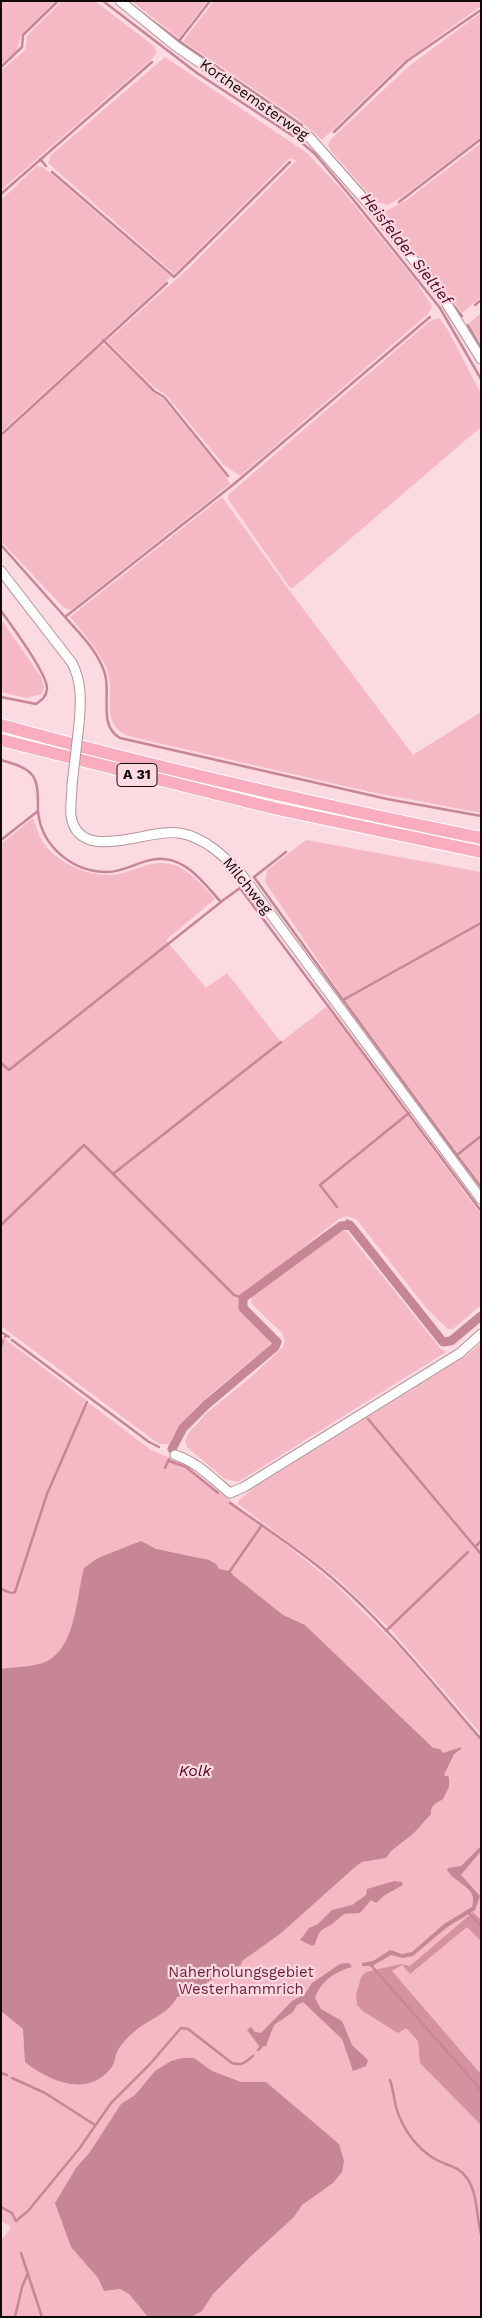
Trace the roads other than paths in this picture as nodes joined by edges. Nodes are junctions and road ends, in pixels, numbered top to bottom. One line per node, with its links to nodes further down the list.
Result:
1 (120, 1): 2 (street, Kortheemsterweg)
2 (481, 359)
3 (1, 571): 8 (street, Milchweg, bridge)
4 (1, 725): 6 (highway, A 31)
5 (1, 740): 7 (highway, A 31)
6 (481, 838)
7 (481, 852)
8 (481, 1199)
9 (481, 1334): 10 (street)
10 (175, 1455)

